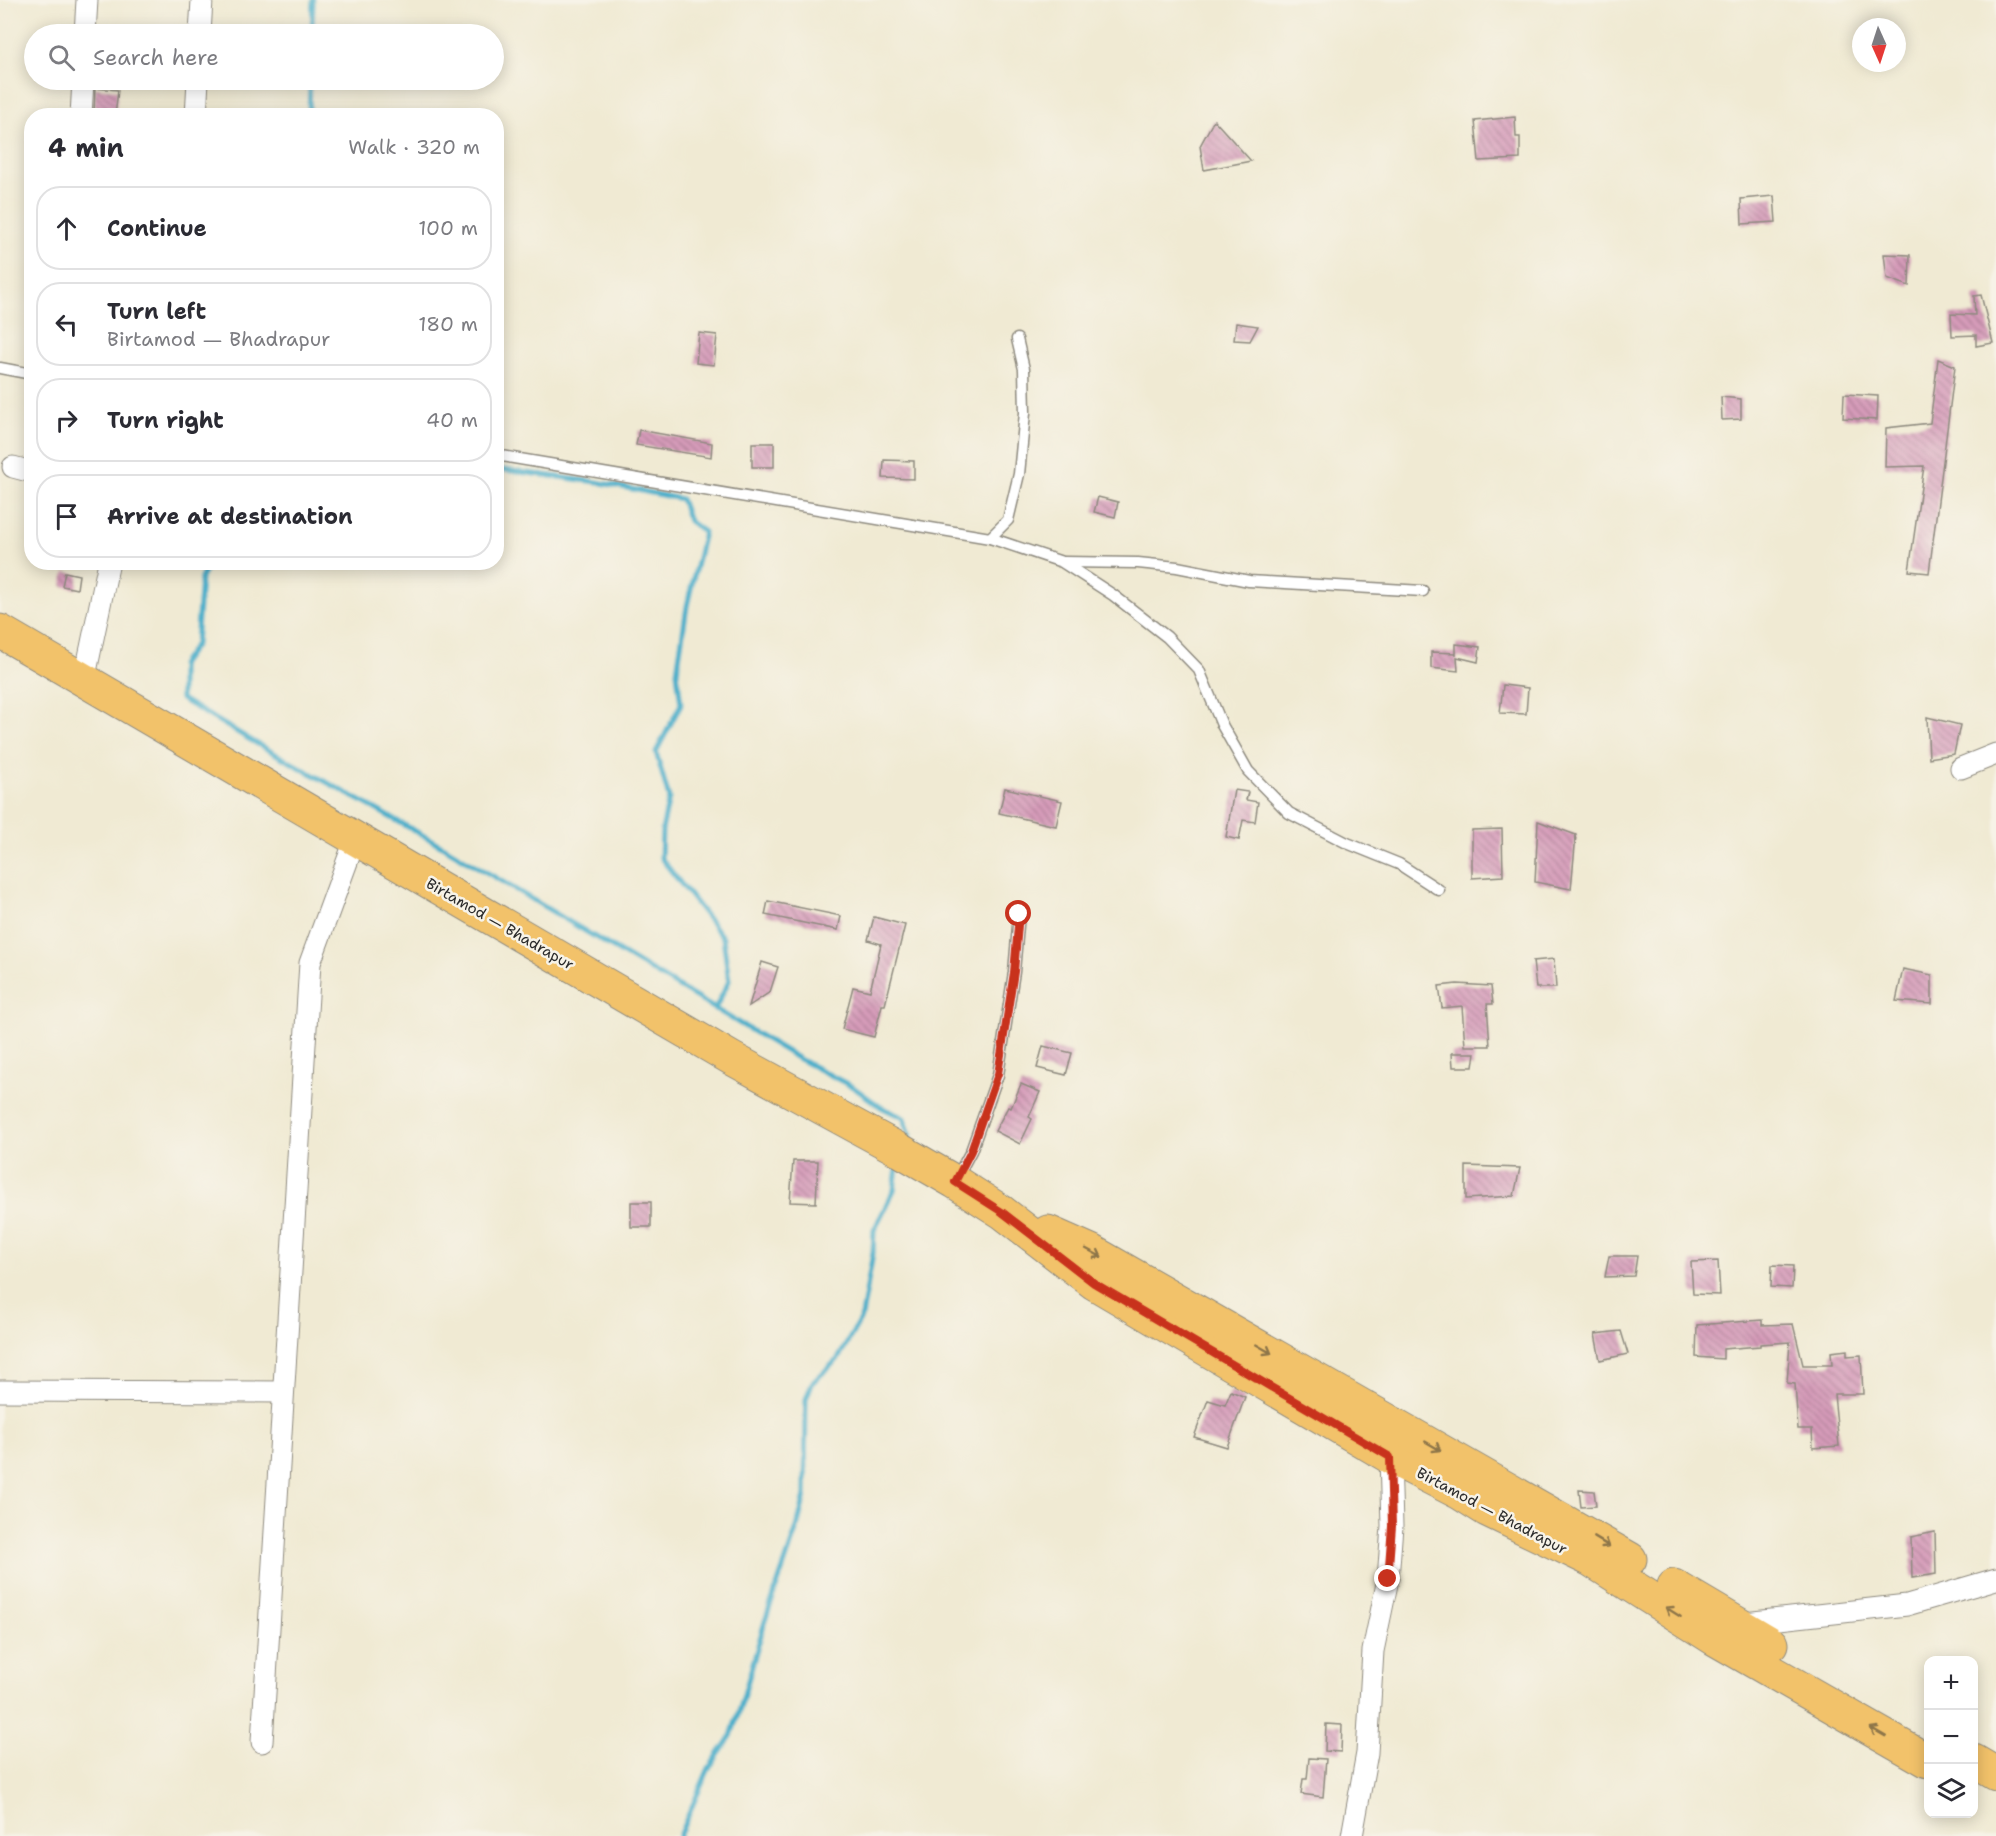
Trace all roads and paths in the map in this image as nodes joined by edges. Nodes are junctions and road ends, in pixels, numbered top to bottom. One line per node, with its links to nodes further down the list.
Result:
1 (87, 0): 3 (street)
2 (202, 0): 4 (street)
3 (86, 24)
4 (201, 24)
5 (82, 90): 7 (street)
6 (197, 90): 8 (street)
7 (81, 108)
8 (196, 108)
9 (1017, 339): 13 (lane)
10 (0, 368): 11 (lane)
11 (24, 372)
12 (504, 456): 13 (lane)
13 (990, 538): 14 (lane)
14 (1062, 562): 16 (lane); 22 (lane)
15 (107, 570): 18 (street)
16 (1423, 591)
17 (0, 631): 18 (main road, Birtamod — Bhadrapur)
18 (84, 681): 21 (main road, Birtamod — Bhadrapur)
19 (1996, 754): 20 (street)
20 (1961, 768)
21 (355, 840): 24 (main road, Birtamod — Bhadrapur); 27 (street)
22 (1439, 890)
23 (1019, 914): 24 (lane)
24 (955, 1182): 25 (main road, Birtamod — Bhadrapur)
25 (1002, 1212): 28 (main road, Birtamod — Bhadrapur); 30 (main road, Birtamod — Bhadrapur, one-way to 30)
26 (0, 1390): 27 (street)
27 (284, 1392): 32 (street)
28 (1390, 1457): 30 (main road, Birtamod — Bhadrapur, one-way to 28); 38 (street)
29 (1996, 1579): 30 (street)
30 (1725, 1631): 31 (main road, Birtamod — Bhadrapur); 33 (main road, Birtamod — Bhadrapur, one-way to 30)
31 (1924, 1732)
32 (262, 1742)
33 (1924, 1758)
34 (1978, 1763): 35 (main road)
35 (1996, 1774)
36 (1978, 1788): 37 (main road)
37 (1996, 1799)
38 (1352, 1836)

